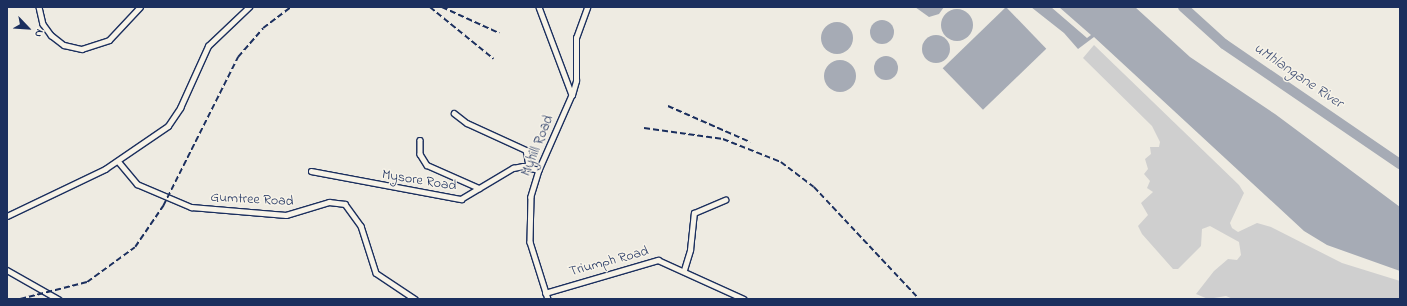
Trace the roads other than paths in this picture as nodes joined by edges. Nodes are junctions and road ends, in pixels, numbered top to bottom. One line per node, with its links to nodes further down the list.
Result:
1 (39, 7): 2 (street)
2 (140, 7)
3 (249, 7): 9 (street)
4 (539, 7): 6 (street)
5 (587, 7): 6 (street, Myhill Road)
6 (572, 94): 11 (street, Myhill Road)
7 (454, 113): 10 (street)
8 (420, 140): 13 (street)
9 (118, 161): 15 (street); 20 (street, Gumtree Road)
10 (529, 166): 11 (street); 13 (street, Mysore Road)
11 (539, 170): 18 (street, Myhill Road)
12 (311, 171): 13 (street, Mysore Road)
13 (479, 188)
14 (725, 200): 17 (street)
15 (7, 216)
16 (7, 270): 19 (street)
17 (684, 270): 18 (street, Triumph Road); 22 (street, Triumph Road)
18 (545, 293): 21 (street, Myhill Road)
19 (58, 299)
20 (415, 299)
21 (548, 299)
22 (744, 299)

